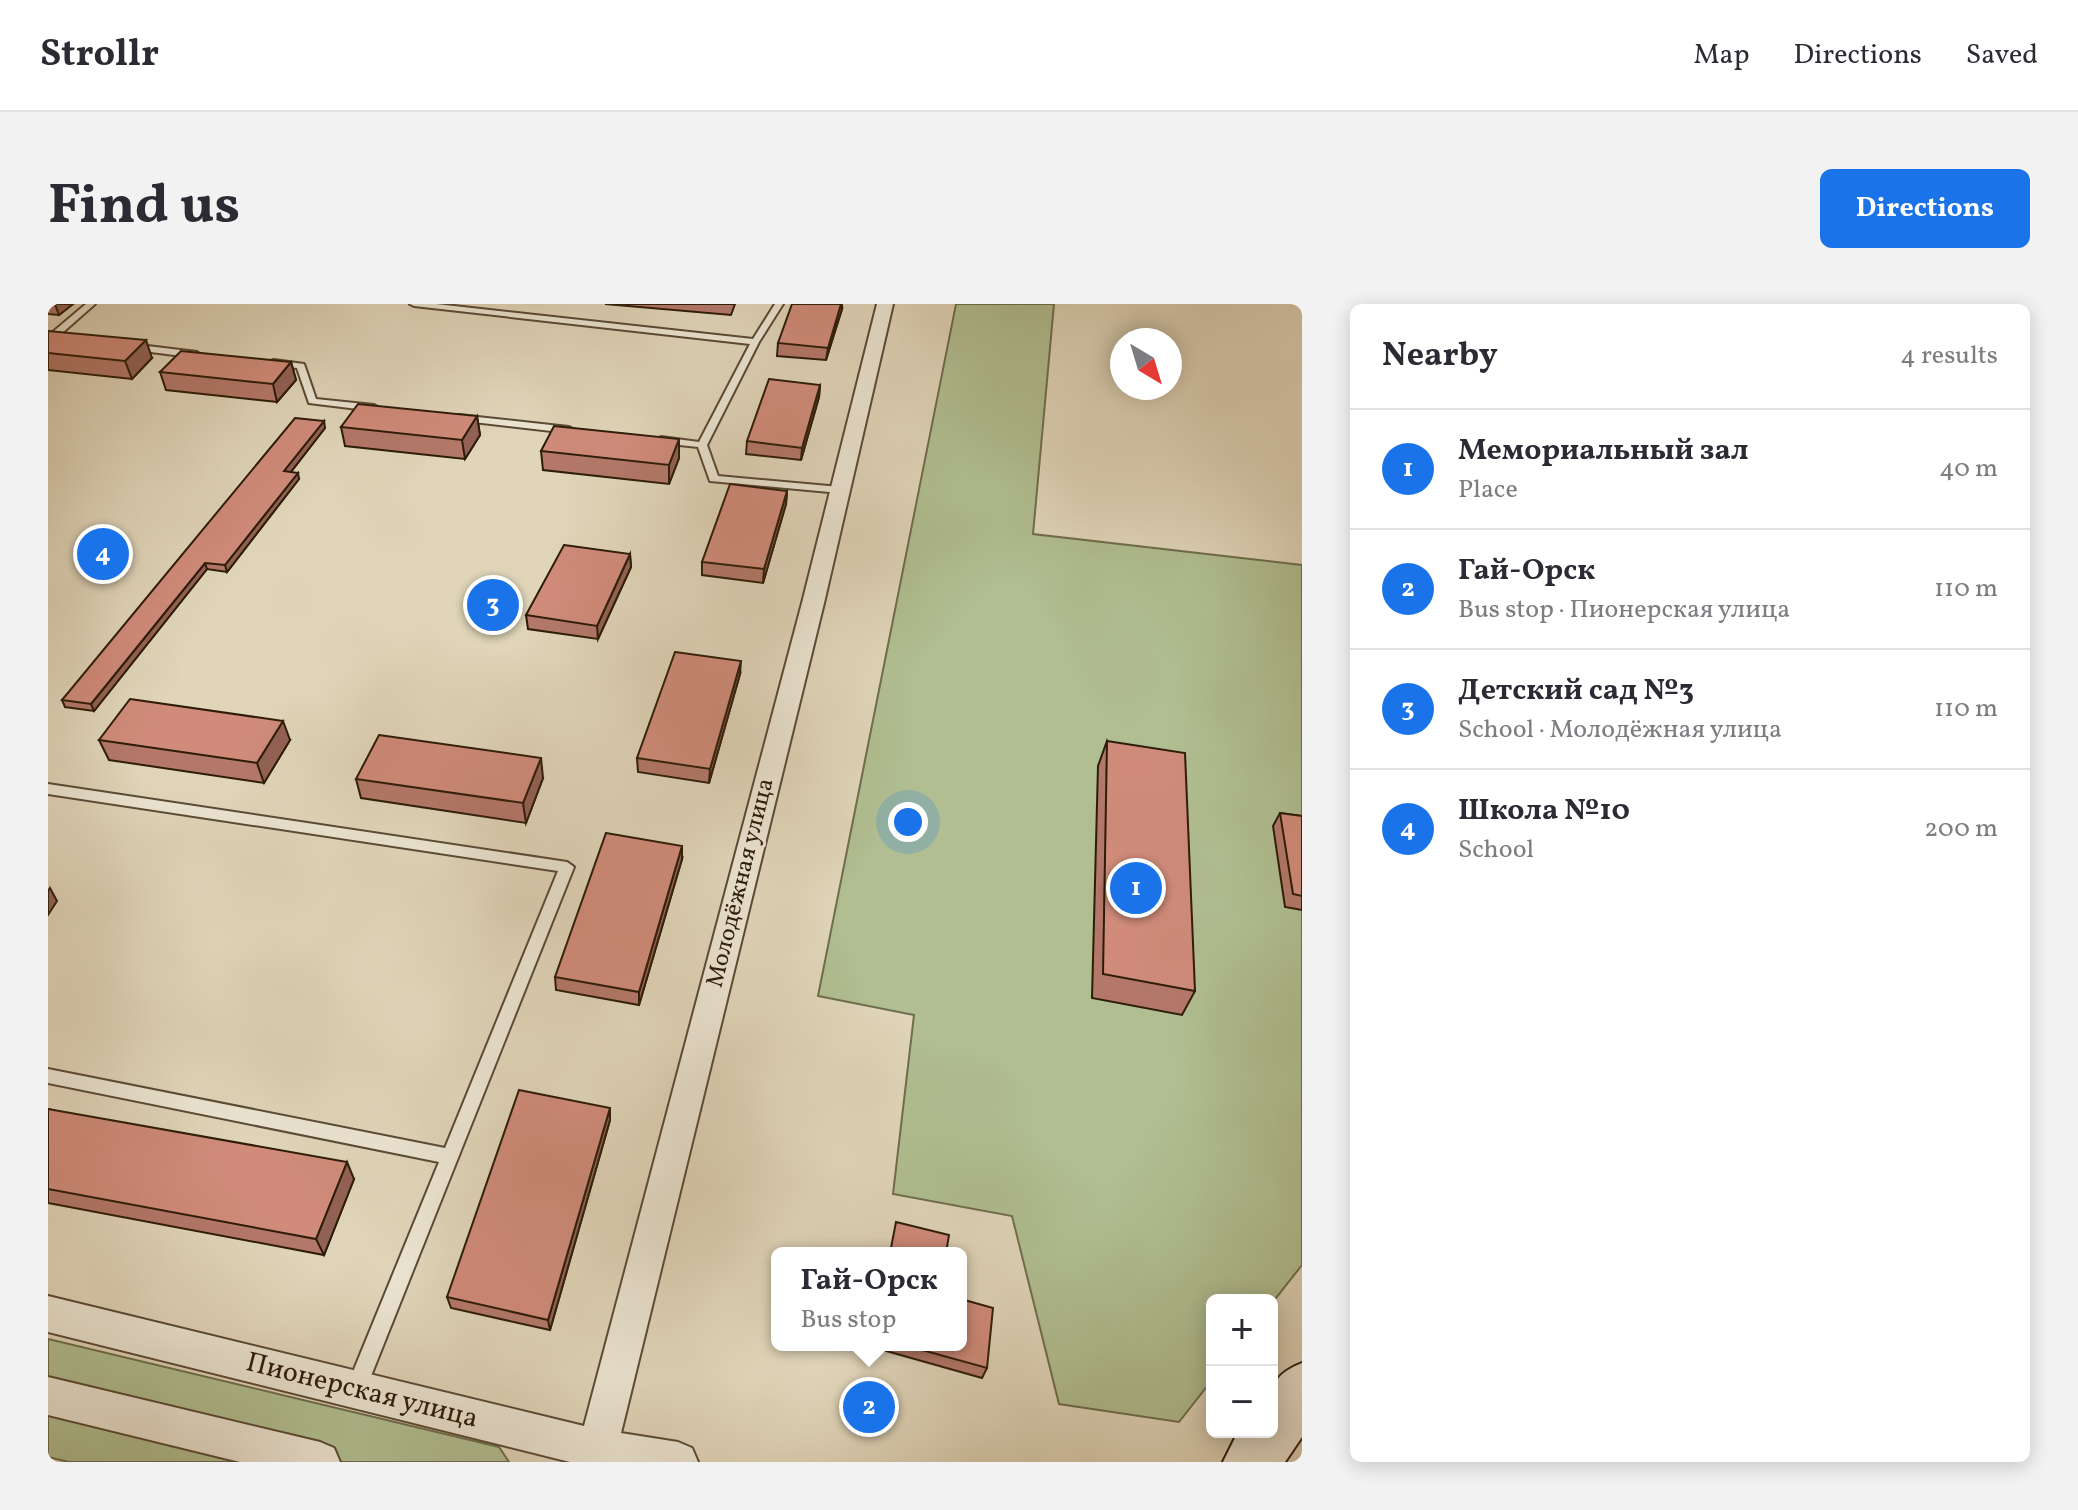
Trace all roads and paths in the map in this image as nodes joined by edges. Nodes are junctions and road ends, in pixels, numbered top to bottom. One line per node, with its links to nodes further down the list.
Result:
1 (91, 304): 5 (lane)
2 (414, 304): 7 (lane)
3 (779, 304): 7 (lane)
4 (885, 304): 16 (street, Молодёжная улица)
5 (49, 338): 6 (lane)
6 (66, 340)
7 (755, 342): 15 (lane)
8 (113, 346): 9 (lane)
9 (207, 356)
10 (254, 361): 11 (lane)
11 (390, 410)
12 (452, 417): 13 (lane)
13 (577, 431)
14 (655, 440): 15 (lane)
15 (702, 445): 16 (lane)
16 (840, 490): 24 (street, Молодёжная улица)
17 (48, 789): 19 (lane)
18 (48, 1076): 19 (lane)
19 (450, 1157): 21 (lane)
20 (48, 1314): 21 (street, Пионерская улица)
21 (356, 1390): 24 (street, Пионерская улица)
22 (1302, 1390): 27 (main road)
23 (48, 1396): 25 (street)
24 (596, 1455): 26 (street, Пионерская улица)
25 (320, 1462)
26 (678, 1462)
27 (1251, 1462)

